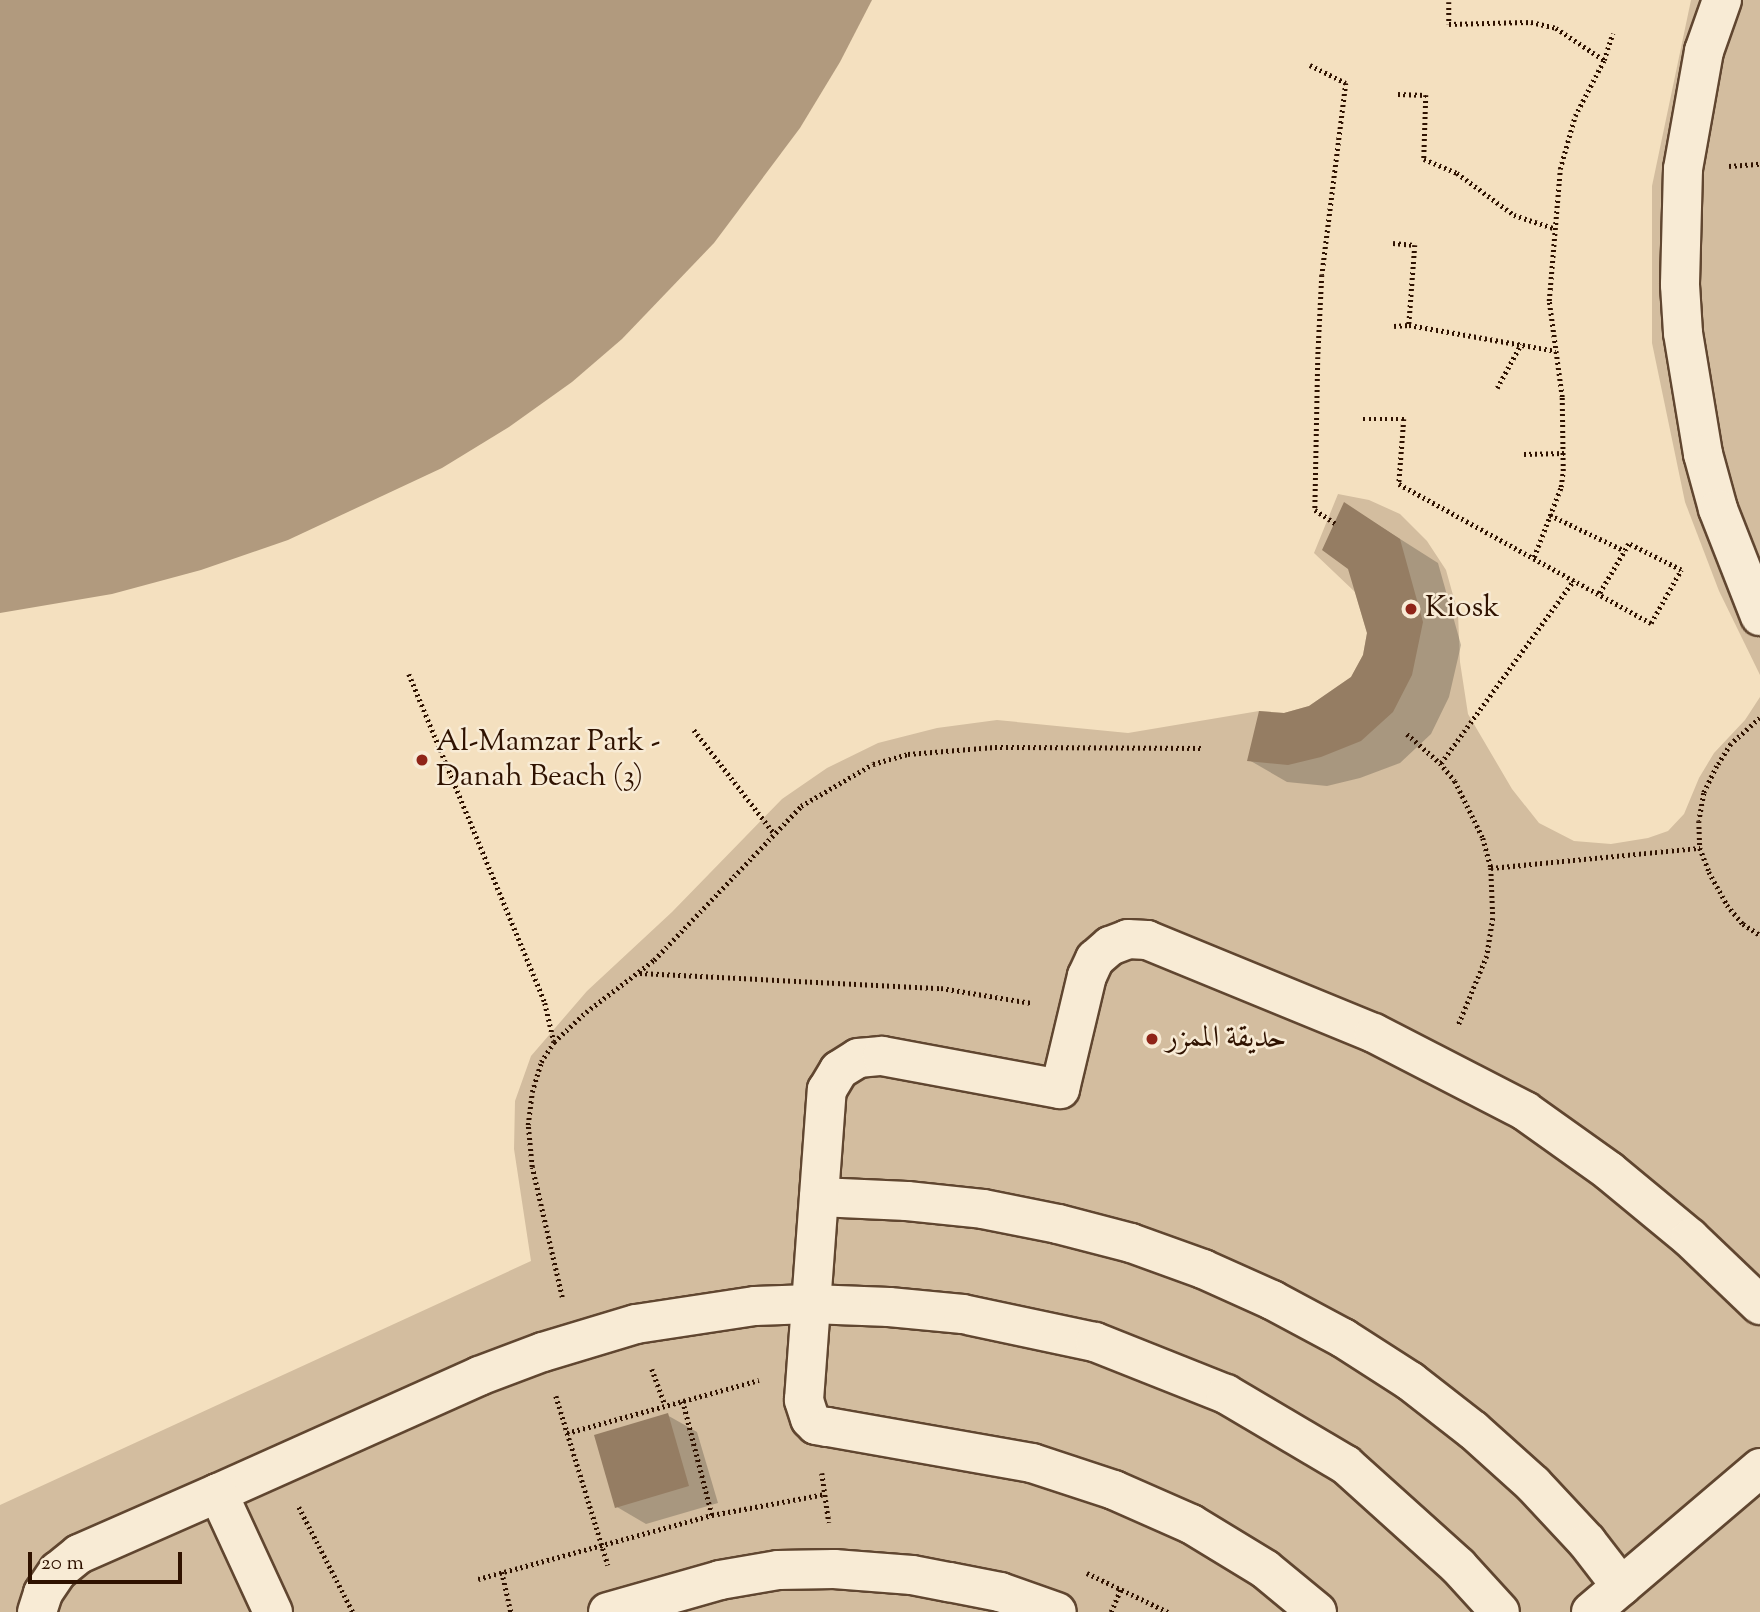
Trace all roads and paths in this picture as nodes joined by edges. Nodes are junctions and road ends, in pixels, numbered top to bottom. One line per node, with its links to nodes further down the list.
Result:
1 (1722, 0): 23 (lane)
2 (1449, 2): 4 (path)
3 (1614, 33): 4 (path)
4 (1604, 60): 7 (path)
5 (1310, 65): 18 (path)
6 (1398, 94): 7 (path)
7 (1553, 228): 12 (path)
8 (1393, 243): 9 (path)
9 (1409, 325): 10 (path); 11 (path)
10 (1394, 326)
11 (1521, 344): 12 (path); 13 (path)
12 (1556, 351): 15 (path)
13 (1497, 388)
14 (1363, 419): 20 (path)
15 (1564, 453): 16 (path); 17 (path)
16 (1524, 454)
17 (1550, 515): 19 (path); 20 (path)
18 (1335, 523)
19 (1625, 551): 22 (path); 22 (path)
20 (1534, 557): 21 (path)
21 (1574, 580): 22 (path); 29 (path)
22 (1600, 593)
23 (1760, 616)
24 (409, 674): 36 (path)
25 (1760, 718): 31 (path)
26 (694, 730): 30 (path)
27 (1407, 734): 29 (path)
28 (1204, 748): 30 (path)
29 (1440, 763): 32 (path)
30 (774, 833): 34 (path)
31 (1700, 848): 32 (path); 33 (path)
32 (1490, 868): 37 (path)
33 (1760, 935)
34 (639, 973): 35 (path); 36 (path)
35 (1078, 1010): 37 (lane); 38 (lane)
36 (554, 1042): 41 (path)
37 (1440, 1065): 40 (lane)
38 (819, 1197): 39 (lane); 58 (lane)
39 (811, 1304): 42 (lane); 44 (lane); 68 (lane)
40 (1760, 1305)
41 (564, 1306)
42 (542, 1352): 48 (path); 49 (lane)
43 (648, 1356): 46 (path)
44 (806, 1366): 45 (path); 47 (lane)
45 (683, 1401): 46 (path); 53 (path)
46 (665, 1405): 48 (path)
47 (816, 1424): 52 (path); 67 (lane)
48 (567, 1433): 54 (path)
49 (279, 1466): 51 (lane); 63 (path)
50 (1760, 1468): 58 (lane)
51 (218, 1493): 61 (lane); 62 (lane)
52 (825, 1494): 53 (path); 55 (path)
53 (712, 1515): 54 (path)
54 (601, 1543): 56 (path); 60 (path)
55 (834, 1569): 60 (lane); 65 (lane)
56 (502, 1572): 57 (path); 64 (path)
57 (478, 1579)
58 (1621, 1586): 69 (lane)
59 (1121, 1589): 66 (path)
60 (614, 1609)
61 (37, 1612)
62 (273, 1612)
63 (353, 1612)
64 (511, 1612)
65 (1057, 1612)
66 (1111, 1612)
67 (1317, 1612)
68 (1500, 1612)
69 (1591, 1612)

